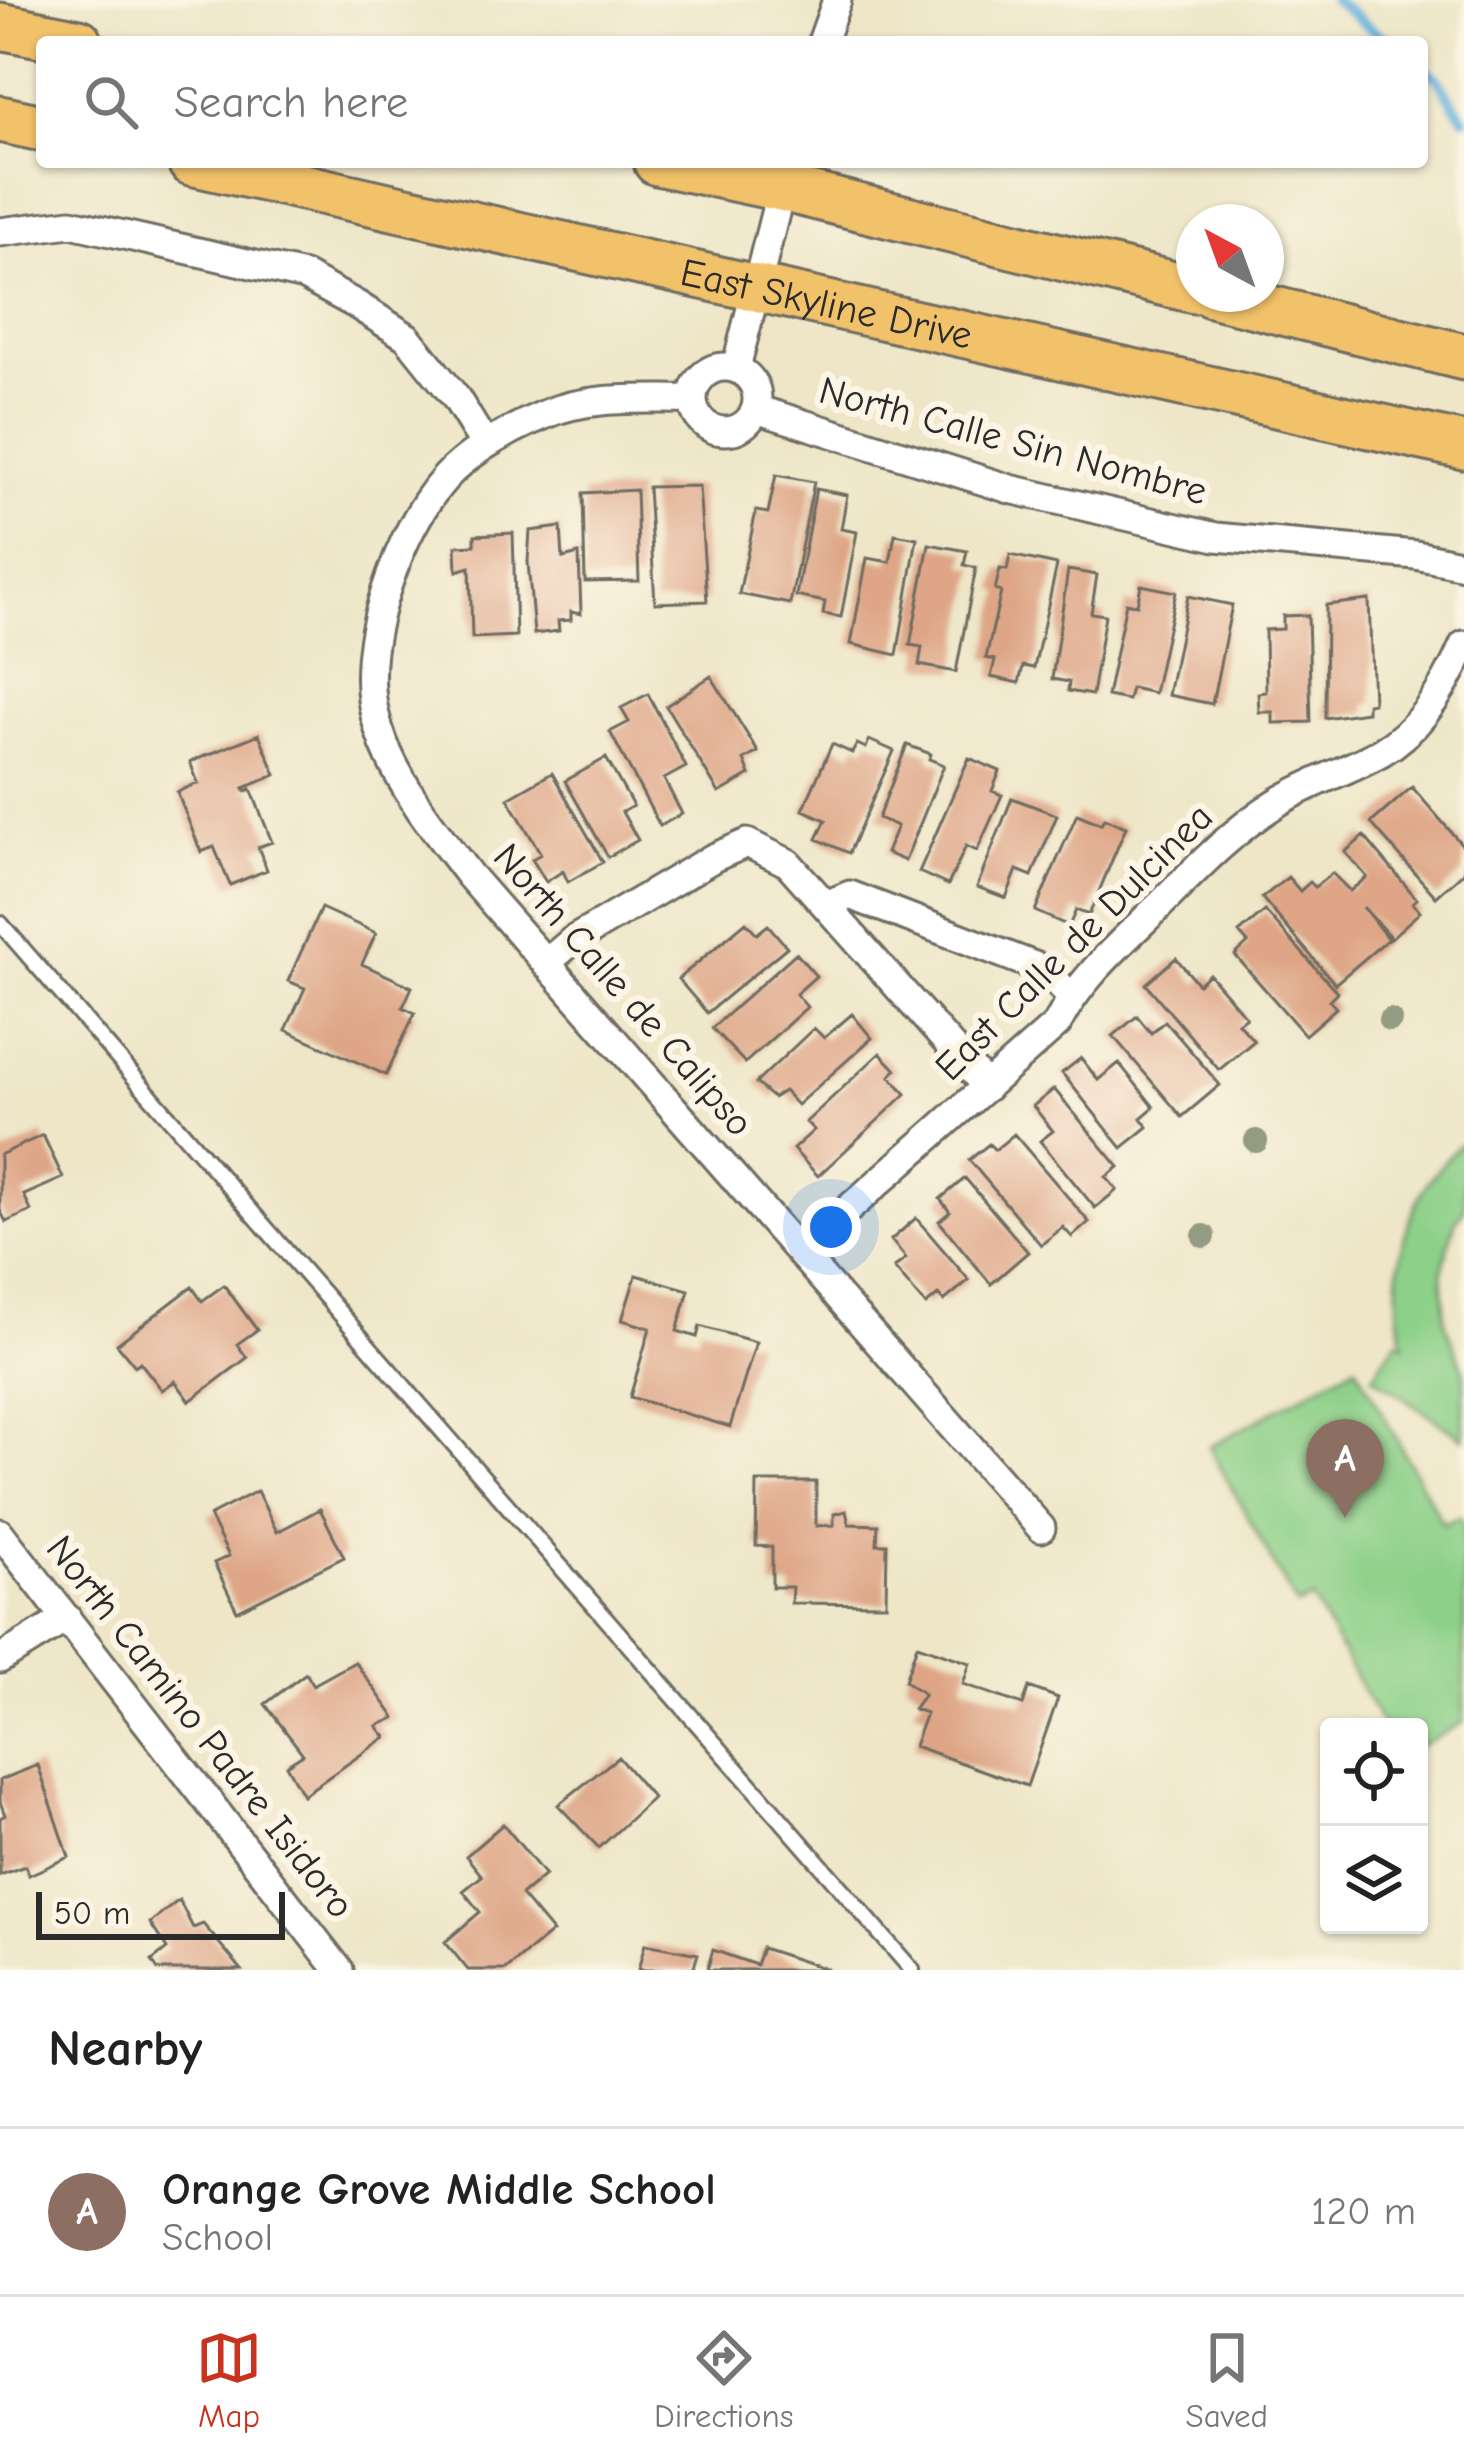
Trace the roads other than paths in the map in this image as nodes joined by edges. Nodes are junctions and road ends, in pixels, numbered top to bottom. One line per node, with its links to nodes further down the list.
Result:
1 (837, 0): 4 (street)
2 (0, 26): 3 (main road)
3 (49, 36)
4 (824, 36)
5 (0, 119): 6 (main road)
6 (36, 127)
7 (217, 168): 12 (main road, East Skyline Drive)
8 (716, 168): 9 (main road)
9 (785, 175): 11 (main road); 12 (street)
10 (0, 232): 18 (street)
11 (1176, 285)
12 (756, 290): 15 (street); 19 (main road, East Skyline Drive)
13 (1284, 312): 14 (main road)
14 (1464, 356)
15 (736, 368): 16 (street); 17 (street, North Calle Sin Nombre)
16 (692, 400): 17 (street, North Calle Sin Nombre); 18 (street)
17 (756, 409): 20 (street, North Calle Sin Nombre)
18 (484, 445): 24 (street, North Calle de Calipso)
19 (1464, 446)
20 (1464, 566)
21 (1464, 645): 25 (street, East Calle de Dulcinea)
22 (826, 905): 24 (street); 25 (street); 26 (street)
23 (0, 923): 33 (lane)
24 (546, 963): 28 (street, North Calle de Calipso)
25 (1071, 997): 26 (street, East Calle de Dulcinea)
26 (987, 1087): 27 (street, East Calle de Dulcinea)
27 (845, 1212)
28 (1041, 1528)
29 (0, 1533): 30 (street, North Camino Padre Isidoro)
30 (67, 1618): 31 (street); 32 (street, North Camino Padre Isidoro)
31 (0, 1659)
32 (338, 1970)
33 (912, 1970)

